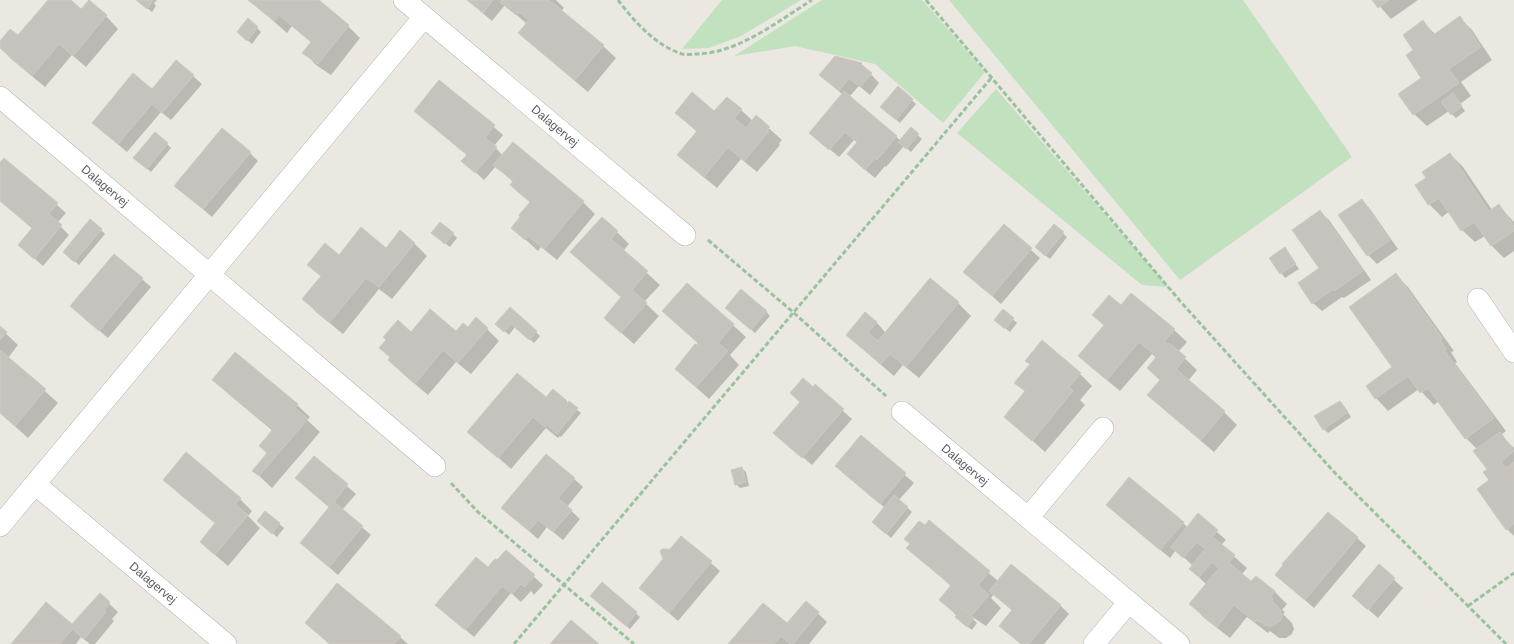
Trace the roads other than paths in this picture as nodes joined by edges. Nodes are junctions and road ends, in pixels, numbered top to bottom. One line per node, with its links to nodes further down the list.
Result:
1 (404, 0): 2 (street, Dalagervej)
2 (424, 17): 4 (street, Dalagervej); 5 (street)
3 (0, 97): 5 (street, Dalagervej)
4 (685, 236)
5 (209, 275): 10 (street, Dalagervej); 11 (street)
6 (1478, 299): 7 (street)
7 (1514, 352)
8 (902, 412): 12 (street, Dalagervej)
9 (1103, 428): 12 (street)
10 (435, 466)
11 (35, 484): 13 (street); 15 (street, Dalagervej)
12 (1028, 518): 14 (street, Dalagervej)
13 (0, 526)
14 (1129, 602): 16 (street); 17 (street, Dalagervej)
15 (226, 644)
16 (1094, 644)
17 (1179, 644)

